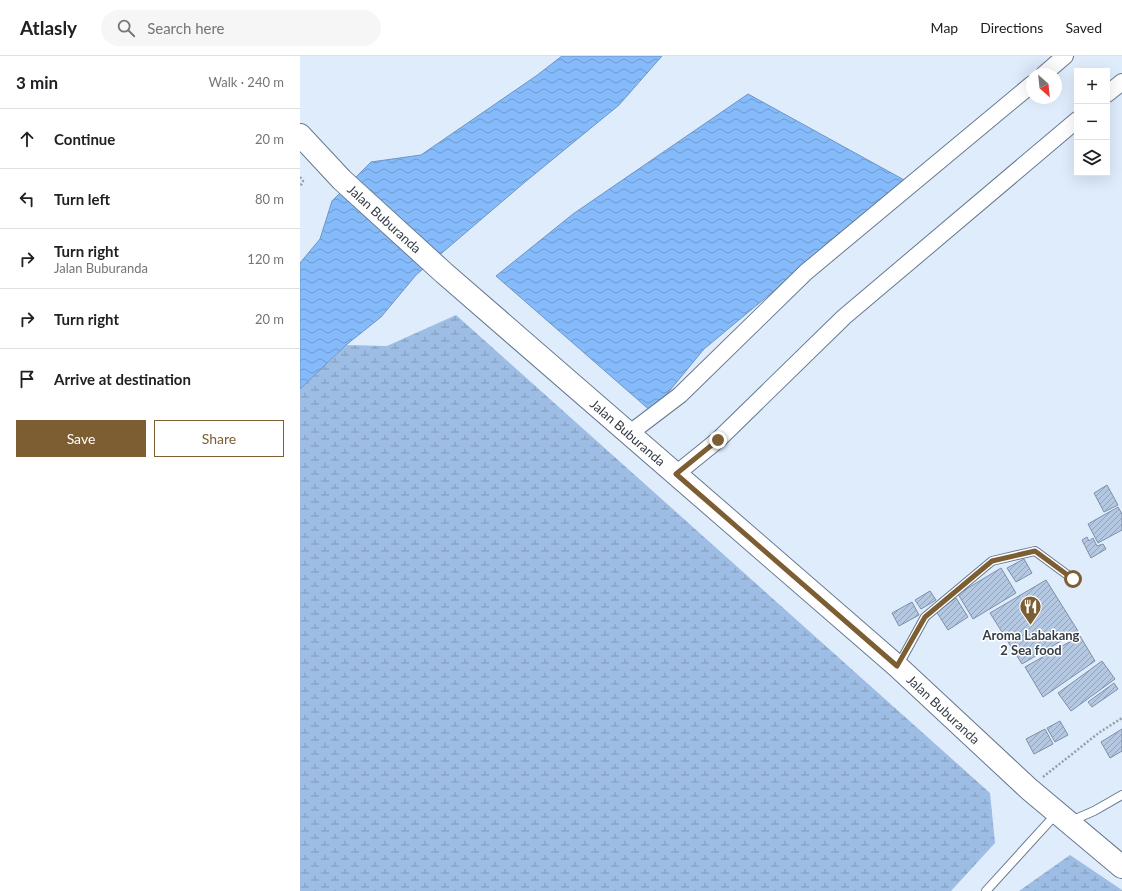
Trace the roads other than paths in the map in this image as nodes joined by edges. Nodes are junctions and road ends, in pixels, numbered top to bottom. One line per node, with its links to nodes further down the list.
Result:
1 (1065, 56): 2 (street)
2 (1051, 68)
3 (1122, 82): 5 (street)
4 (1026, 89): 8 (street)
5 (1110, 92)
6 (1074, 123): 9 (street)
7 (300, 135): 8 (street, Jalan Buburanda)
8 (630, 433): 9 (street, Jalan Buburanda)
9 (676, 474): 11 (street, Jalan Buburanda)
10 (1073, 579): 11 (lane)
11 (897, 666): 13 (street, Jalan Buburanda)
12 (1122, 795): 13 (lane)
13 (1063, 818): 14 (street, Jalan Buburanda); 15 (lane)
14 (1122, 867)
15 (986, 891)

